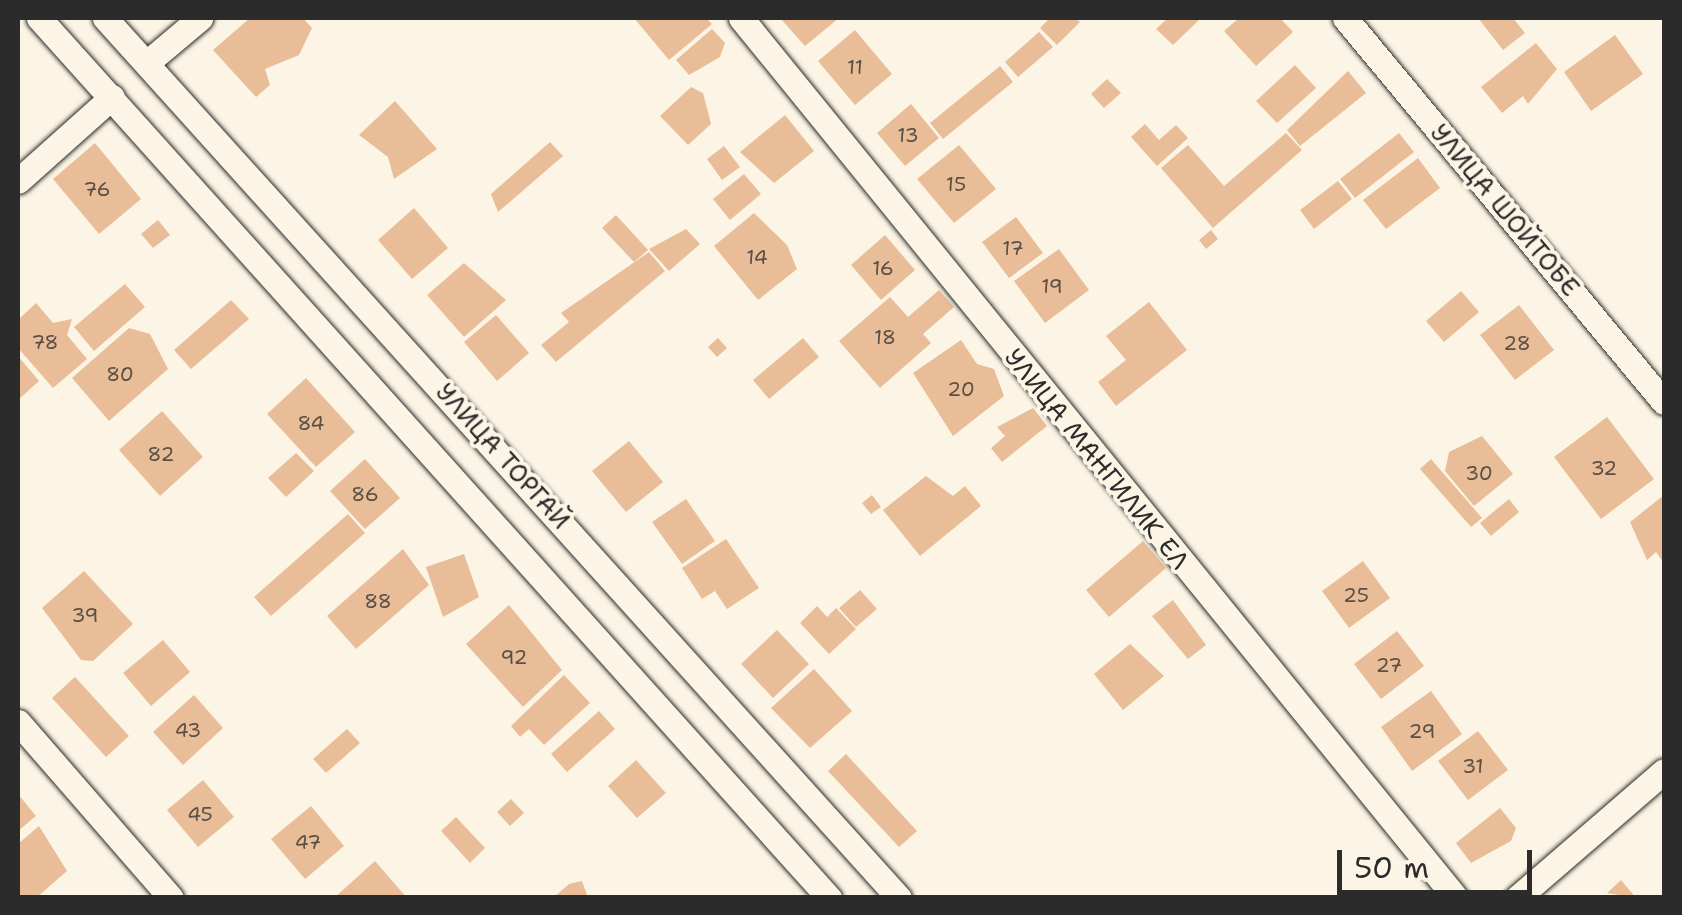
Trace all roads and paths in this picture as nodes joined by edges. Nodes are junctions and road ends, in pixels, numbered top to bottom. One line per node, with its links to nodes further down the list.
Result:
1 (39, 18): 7 (street, УЛИЦА ТОРГАЙ)
2 (105, 18): 6 (street, УЛИЦА ТОРГАЙ)
3 (200, 18): 6 (street)
4 (741, 18): 15 (street, УЛИЦА МАНГИЛИК ЕЛ)
5 (1345, 18): 9 (street, УЛИЦА ШОЙТОБЕ)
6 (149, 61): 14 (street, УЛИЦА ТОРГАЙ)
7 (112, 98): 8 (street); 13 (street, УЛИЦА ТОРГАЙ)
8 (18, 181)
9 (1664, 402)
10 (18, 722): 12 (street)
11 (1664, 771): 16 (street)
12 (172, 898)
13 (830, 898)
14 (898, 898)
15 (1456, 898)
16 (1517, 898)

